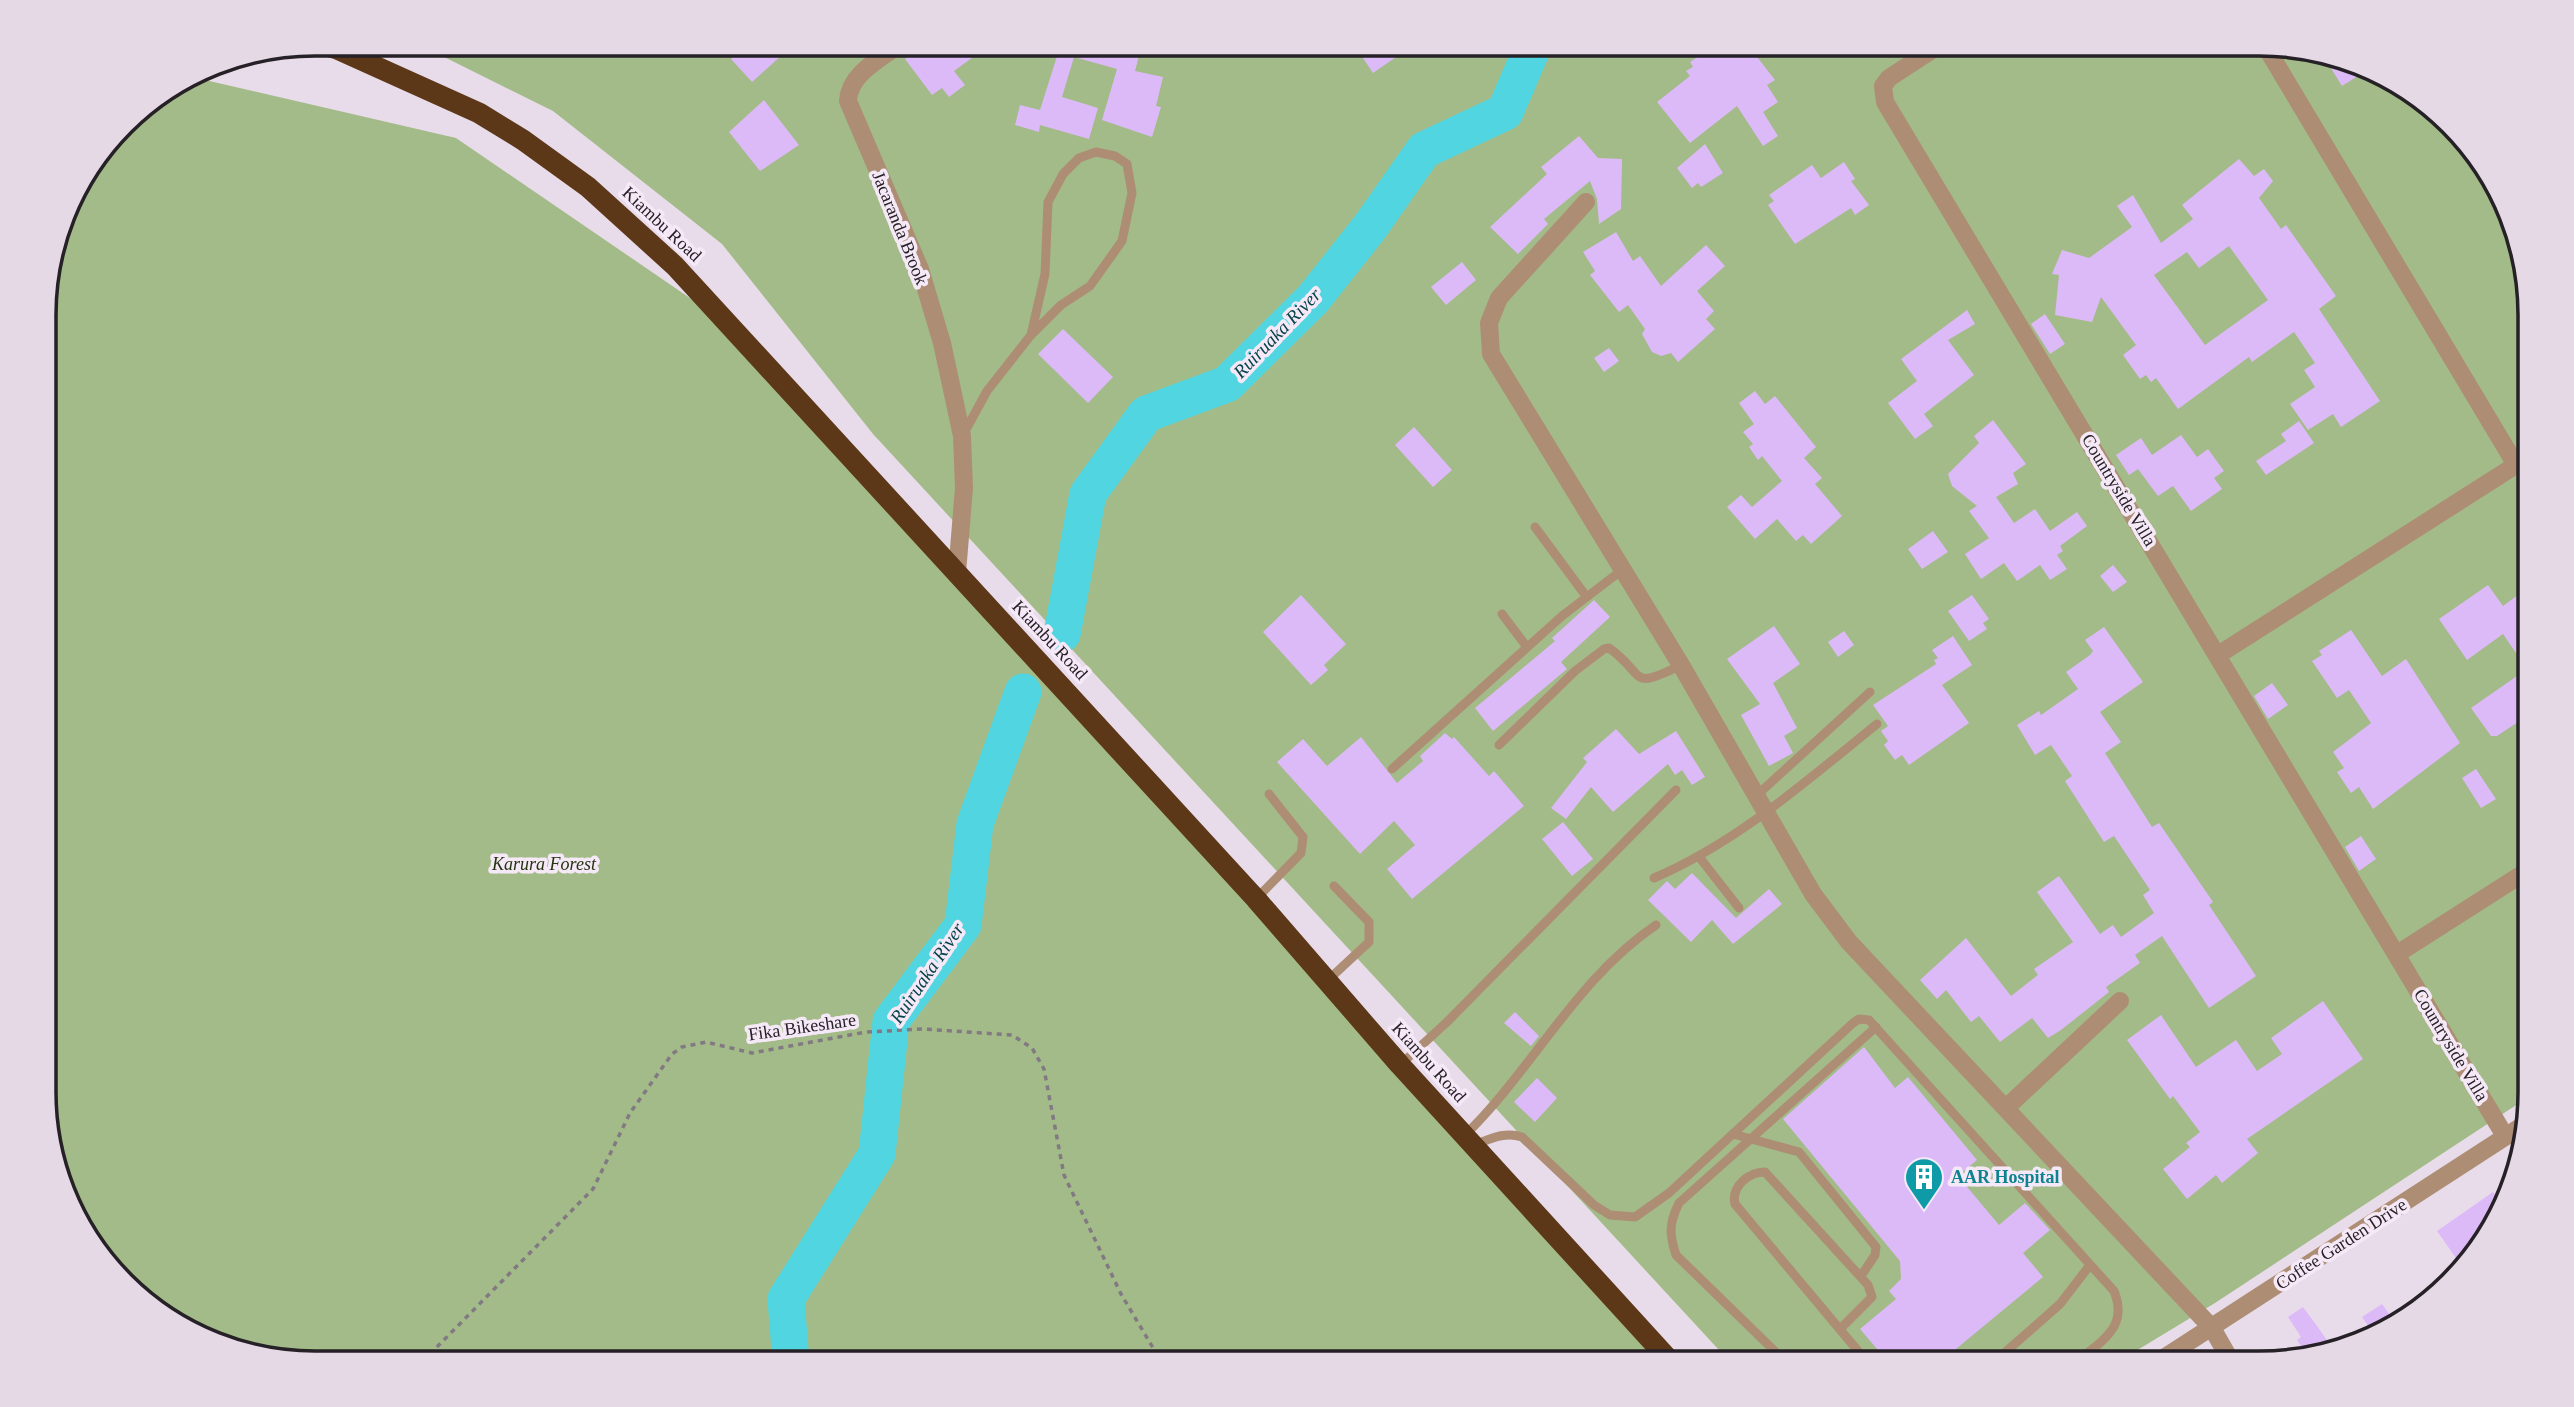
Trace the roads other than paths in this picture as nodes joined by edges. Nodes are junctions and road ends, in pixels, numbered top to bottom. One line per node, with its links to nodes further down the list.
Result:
1 (353, 56): 12 (highway, Kiambu Road)
2 (884, 56): 7 (street, Jacaranda Brook)
3 (1923, 56): 16 (street, Countryside Villa)
4 (2272, 57): 8 (street)
5 (1586, 202): 11 (street)
6 (1031, 335): 6 (lane); 7 (lane)
7 (962, 436): 12 (street, Jacaranda Brook)
8 (2518, 453)
9 (2518, 464): 16 (street)
10 (1535, 527): 13 (lane)
11 (1622, 570): 13 (lane); 17 (street)
12 (957, 573): 30 (highway, Kiambu Road)
13 (1586, 596): 15 (lane)
14 (1502, 614): 15 (lane)
15 (1527, 646): 21 (lane)
16 (2218, 655): 33 (street, Countryside Villa)
17 (1681, 665): 20 (lane); 24 (street)
18 (1870, 692): 24 (lane)
19 (1877, 724): 25 (lane)
20 (1499, 746)
21 (1392, 769)
22 (1676, 790): 39 (lane)
23 (1269, 794): 30 (lane)
24 (1755, 797): 25 (street)
25 (1765, 814): 26 (lane); 40 (street)
26 (1700, 858): 28 (lane); 31 (lane)
27 (2518, 877): 33 (street)
28 (1654, 878)
29 (1335, 886): 34 (lane)
30 (1256, 899): 34 (highway, Kiambu Road)
31 (1739, 908)
32 (1656, 925): 45 (lane)
33 (2396, 954): 43 (street, Countryside Villa)
34 (1325, 982): 39 (highway, Kiambu Road)
35 (2120, 1001): 40 (street)
36 (1876, 1027): 37 (lane); 38 (lane); 46 (lane)
37 (1829, 1045): 38 (lane); 42 (lane)
38 (1841, 1058): 44 (lane)
39 (1400, 1065): 45 (highway, Kiambu Road)
40 (2007, 1107): 49 (street)
41 (2515, 1130): 43 (street, Coffee Garden Drive)
42 (1733, 1134): 44 (lane); 45 (lane)
43 (2505, 1136): 49 (street, Coffee Garden Drive)
44 (1752, 1138): 47 (lane); 52 (lane)
45 (1470, 1140): 51 (highway, Kiambu Road)
46 (2091, 1265): 54 (lane); 55 (lane)
47 (1861, 1276): 48 (lane); 48 (lane)
48 (1841, 1328): 53 (lane)
49 (2211, 1328): 50 (street, Coffee Garden Drive); 58 (street)
50 (2181, 1347): 56 (street, Coffee Garden Drive); 57 (lane)
51 (1661, 1351)
52 (1775, 1351)
53 (1859, 1351)
54 (2007, 1351)
55 (2089, 1351)
56 (2175, 1351)
57 (2184, 1351)
58 (2224, 1351)

